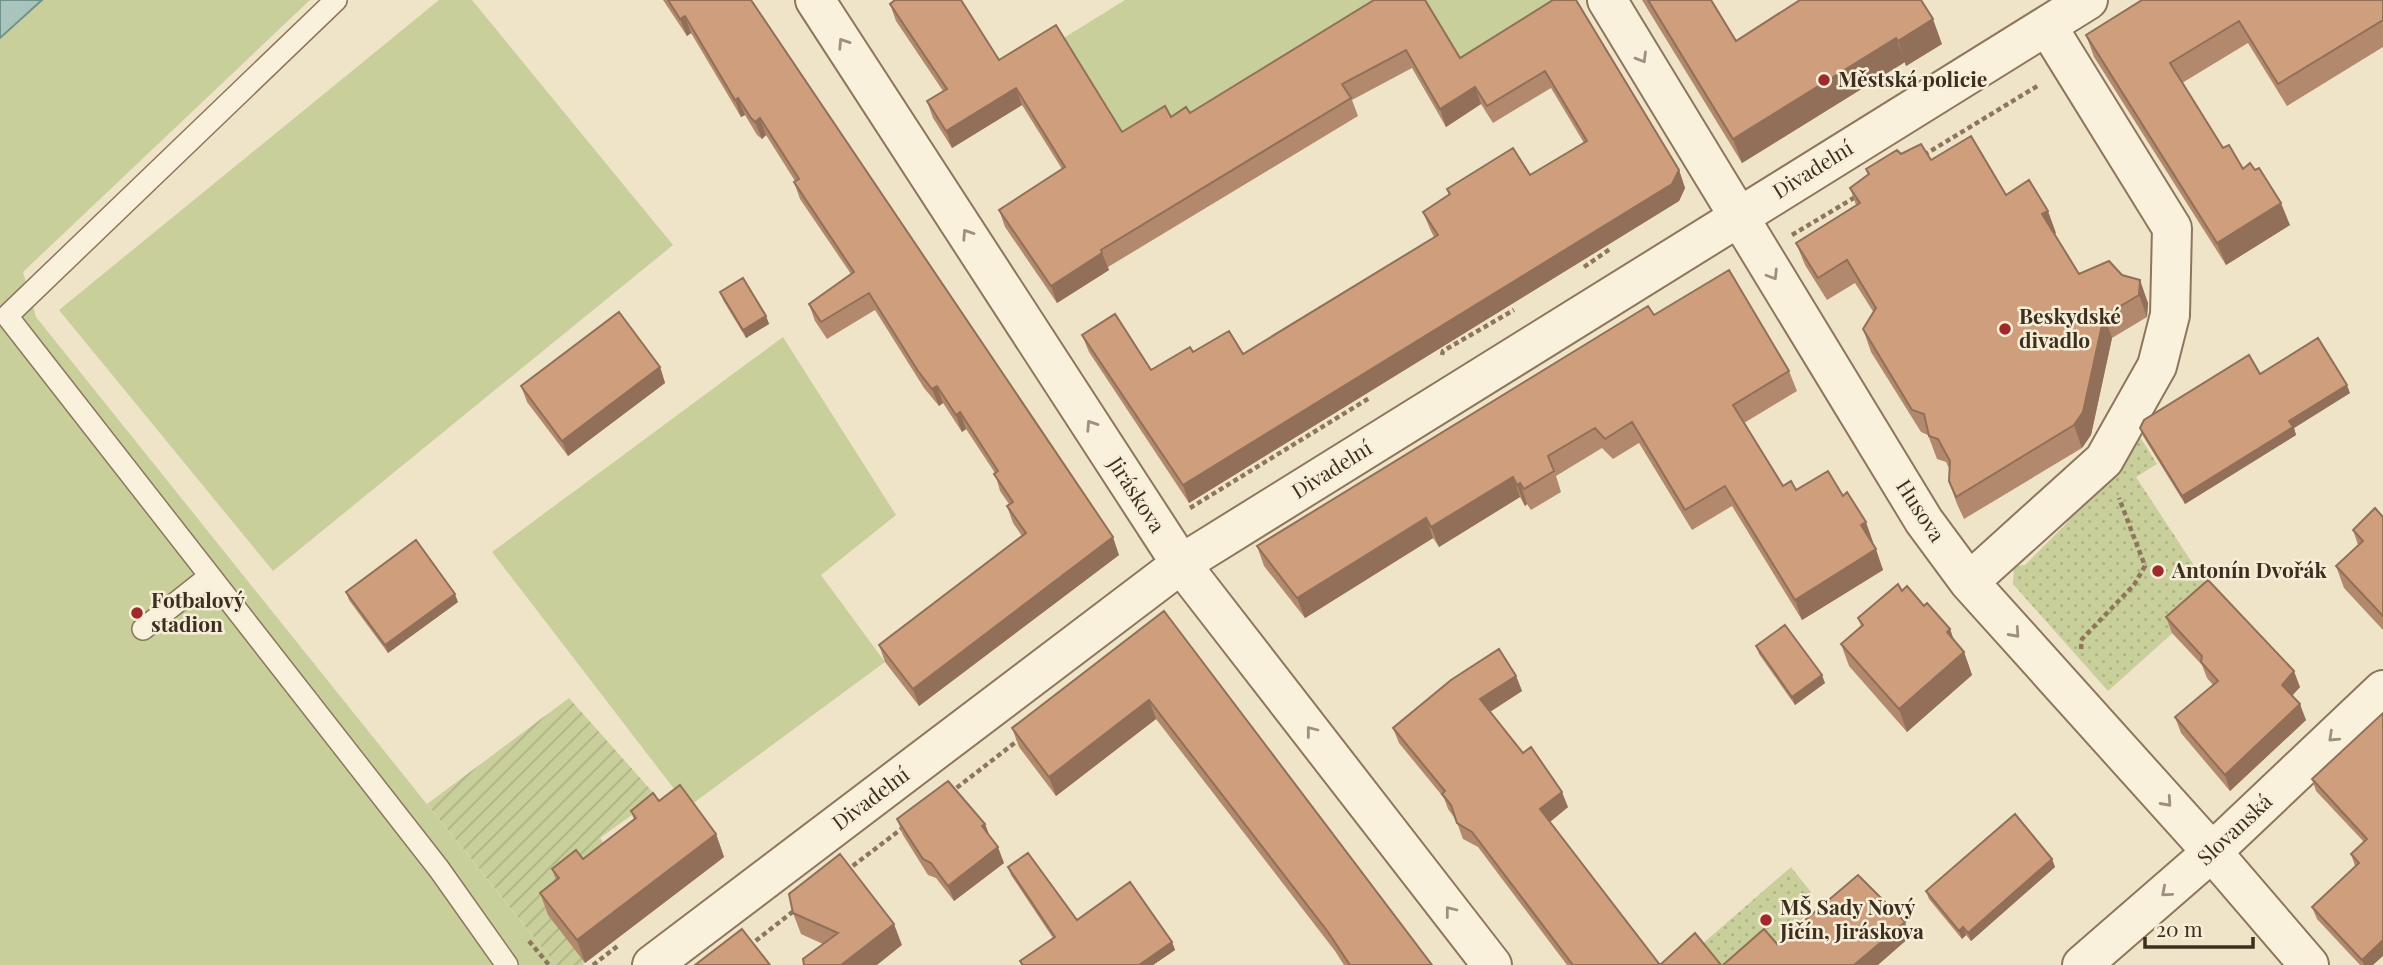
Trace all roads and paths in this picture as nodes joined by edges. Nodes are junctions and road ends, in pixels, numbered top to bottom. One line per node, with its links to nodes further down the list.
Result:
1 (336, 0): 14 (lane)
2 (815, 0): 13 (street, Jiráskova, one-way to 2)
3 (1607, 0): 9 (street, Husova, one-way to 9)
4 (2088, 0): 5 (street, Divadelní)
5 (2047, 26): 6 (street); 9 (street, Divadelní)
6 (2071, 65): 7 (path); 11 (street)
7 (1921, 156)
8 (1864, 192): 10 (path)
9 (1738, 217): 10 (street, Husova); 13 (street, Divadelní)
10 (1764, 259): 15 (street, Husova, one-way to 15)
11 (2104, 460): 15 (street); 17 (path)
12 (1180, 499): 13 (path)
13 (1197, 554): 27 (street, Divadelní); 28 (street, Jiráskova, one-way to 13)
14 (210, 576): 16 (lane); 26 (lane)
15 (1969, 582): 22 (street, Husova, one-way to 22)
16 (143, 629)
17 (2080, 658)
18 (2383, 691): 22 (street, Slovanská, one-way to 22)
19 (1025, 735): 20 (path)
20 (940, 800)
21 (909, 823): 23 (path)
22 (2212, 852): 29 (street, Slovanská, one-way to 29); 30 (street, Husova)
23 (842, 874)
24 (801, 905): 25 (path)
25 (739, 953)
26 (508, 965)
27 (652, 965)
28 (1492, 965)
29 (2082, 965)
30 (2309, 965)

